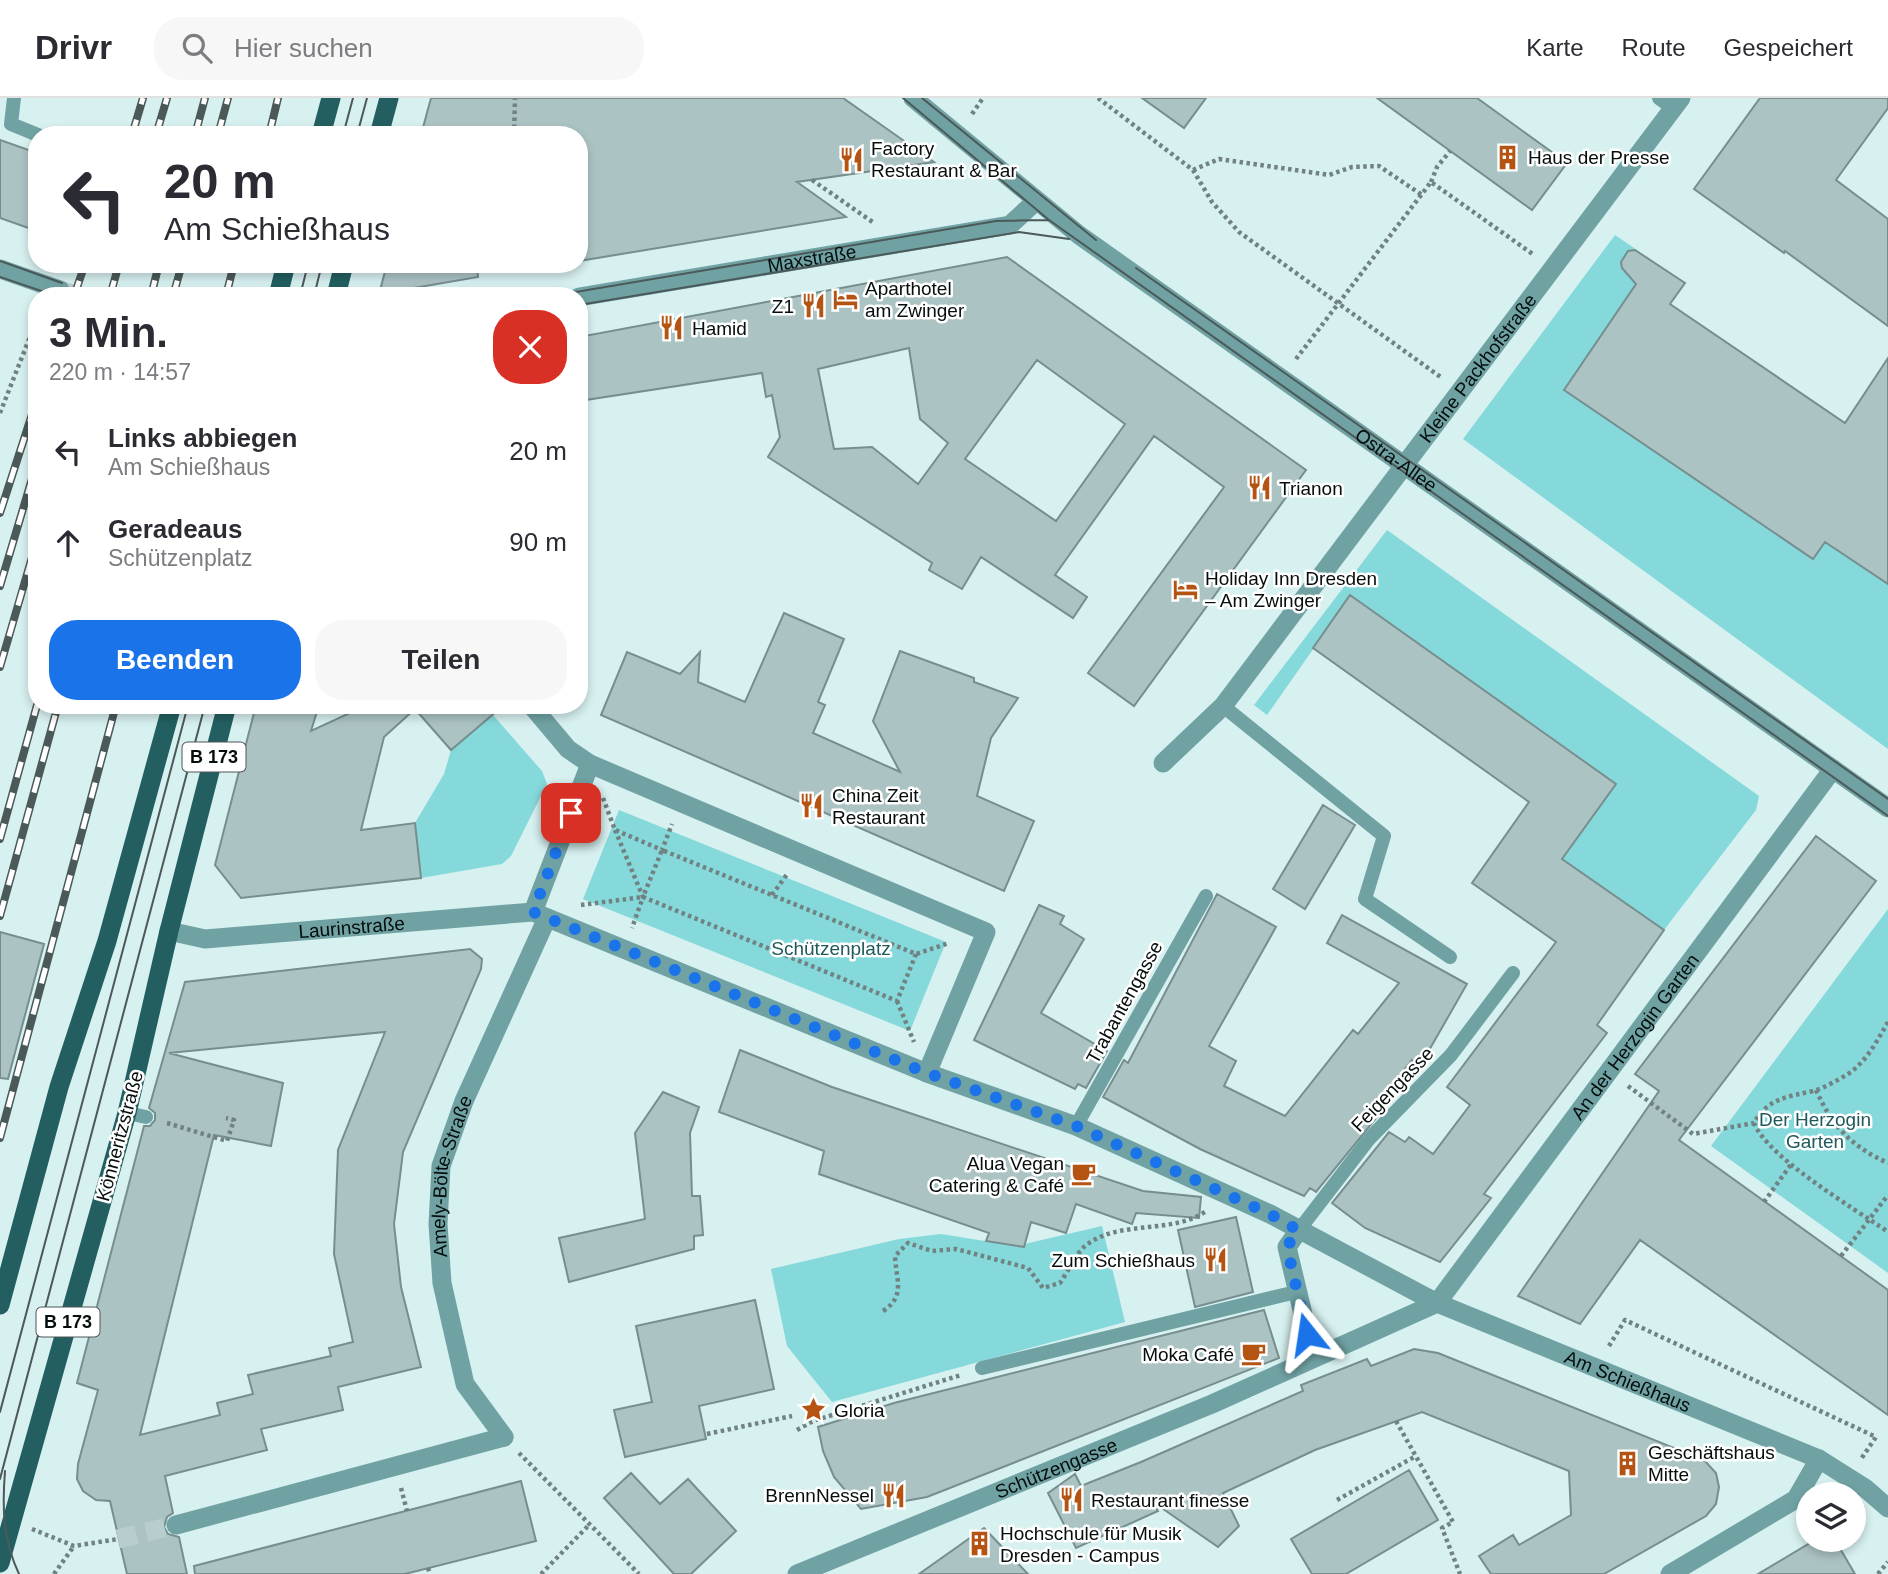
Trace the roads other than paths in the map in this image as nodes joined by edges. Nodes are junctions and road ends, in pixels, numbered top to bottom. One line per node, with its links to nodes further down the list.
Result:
1 (14, 98): 8 (lane)
2 (331, 98): 6 (main road)
3 (389, 98): 7 (main road)
4 (913, 98): 9 (street, Ostra-Allee)
5 (1671, 102): 13 (street, Kleine Packhofstraße)
6 (323, 126)
7 (381, 126)
8 (28, 131)
9 (1036, 201): 12 (street, Maxstraße); 13 (street, Ostra-Allee)
10 (0, 269): 11 (street)
11 (51, 287)
12 (588, 296)
13 (1405, 465): 14 (street, Kleine Packhofstraße); 20 (street, Ostra-Allee)
14 (1223, 706): 18 (street, Kleine Packhofstraße); 25 (lane)
15 (170, 714): 32 (main road, B 173)
16 (226, 714): 24 (main road, Könneritzstraße / B 173)
17 (539, 714): 19 (street)
18 (1163, 763)
19 (590, 764): 23 (street); 27 (street)
20 (1833, 769): 21 (street, Ostra-Allee); 31 (street, An der Herzogin Garten)
21 (1888, 808)
22 (1206, 896): 28 (lane, Trabantengasse)
23 (540, 915): 24 (street, Laurinstraße); 27 (street); 37 (street, Amely-Bölte-Straße)
24 (169, 931): 38 (main road, Könneritzstraße / B 173)
25 (1450, 957)
26 (1513, 973): 29 (lane, Feigengasse)
27 (927, 1073): 28 (street, Am Schießhaus)
28 (1076, 1126): 29 (street, Am Schießhaus)
29 (1298, 1230): 30 (street); 31 (street, Am Schießhaus)
30 (1296, 1292): 33 (street); 34 (lane)
31 (1437, 1303): 33 (street); 35 (street, Am Schießhaus)
32 (0, 1305)
33 (1313, 1356): 39 (street, Schützengasse)
34 (982, 1368)
35 (1819, 1459): 36 (street, Am Schießhaus); 40 (street)
36 (1888, 1508)
37 (176, 1525)
38 (0, 1563)
39 (797, 1574)
40 (1670, 1574)

